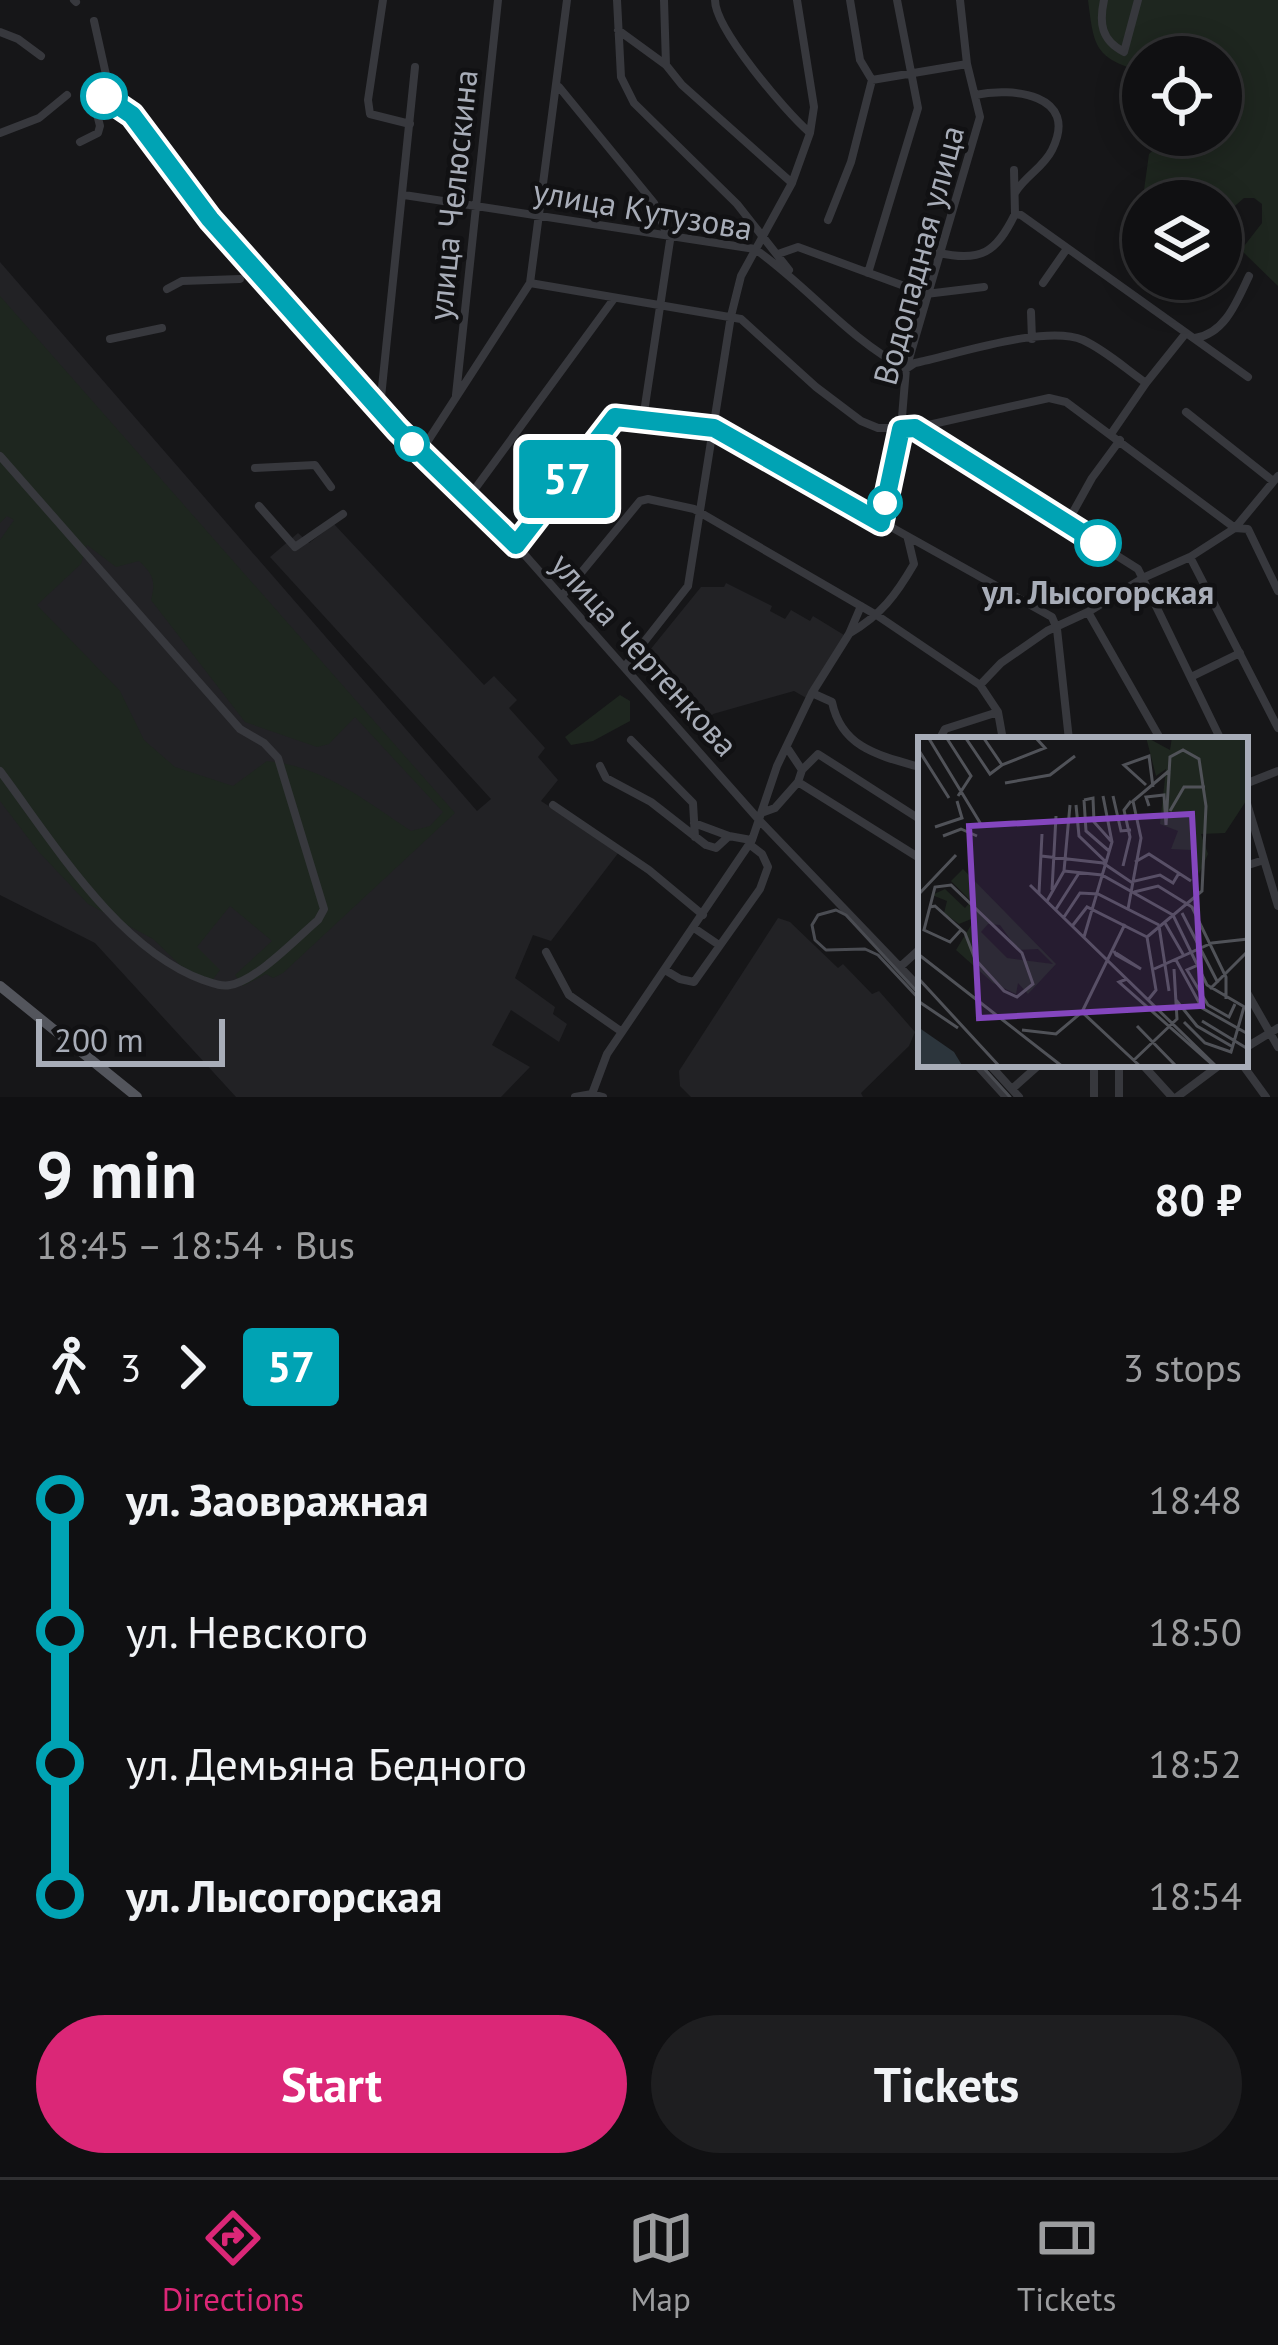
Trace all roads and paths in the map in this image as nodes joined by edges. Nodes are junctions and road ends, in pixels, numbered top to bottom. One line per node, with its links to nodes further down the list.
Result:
1 (383, 0): 25 (street)
2 (498, 0): 33 (street, улица Челюскина)
3 (567, 0): 22 (street)
4 (617, 0): 14 (street)
5 (664, 0): 18 (street)
6 (715, 0): 27 (street)
7 (797, 0): 27 (street)
8 (850, 0): 21 (street)
9 (898, 0): 20 (street)
10 (960, 0): 17 (street, Водопадная улица)
11 (1104, 0): 12 (street)
12 (1138, 0)
13 (94, 21): 28 (street)
14 (616, 29): 18 (street); 37 (street)
15 (0, 32): 16 (street)
16 (41, 56)
17 (967, 64): 20 (street); 24 (street, Водопадная улица)
18 (665, 65): 30 (street)
19 (415, 67): 25 (street)
20 (912, 73): 21 (street); 43 (street)
21 (872, 80): 36 (street)
22 (559, 86): 34 (street); 38 (street)
23 (68, 94): 26 (street)
24 (975, 95): 31 (street); 41 (street, Водопадная улица)
25 (410, 124): 32 (street)
26 (0, 133)
27 (810, 133): 30 (street)
28 (80, 142)
29 (1014, 170): 31 (street)
30 (792, 183): 37 (street)
31 (1016, 193): 35 (street)
32 (404, 195): 33 (street, улица Кутузова); 65 (street)
33 (473, 205): 34 (street, улица Кутузова); 64 (street, улица Челюскина)
34 (542, 214): 38 (street, улица Кутузова); 47 (street)
35 (1015, 214): 40 (street); 41 (street)
36 (828, 220)
37 (763, 232): 39 (street); 42 (street)
38 (668, 233): 39 (street, улица Кутузова); 53 (street)
39 (755, 249): 44 (street, улица Кутузова); 55 (street)
40 (1066, 250): 48 (street); 57 (street)
41 (939, 253): 51 (street, Водопадная улица)
42 (778, 254): 43 (street); 44 (street)
43 (868, 273): 51 (street)
44 (793, 276): 61 (street, улица Кутузова)
45 (1249, 277): 57 (street)
46 (240, 279): 50 (street)
47 (530, 283): 52 (street); 64 (street)
48 (1043, 283)
49 (984, 287): 51 (street)
50 (167, 289)
51 (926, 294): 61 (street, Водопадная улица)
52 (614, 298): 53 (street); 77 (street)
53 (661, 304): 55 (street); 67 (street)
54 (1031, 312): 58 (street)
55 (731, 316): 68 (street); 70 (street)
56 (162, 328): 59 (street)
57 (1190, 336): 62 (street); 63 (street)
58 (1032, 338): 61 (street); 63 (street)
59 (110, 339)
60 (331, 354): 65 (street, улица Чертенкова)
61 (906, 369): 70 (street, Водопадная улица)
62 (1248, 377)
63 (1146, 383): 71 (street)
64 (456, 396): 72 (street)
65 (380, 408): 72 (street, улица Чертенкова)
66 (1186, 412): 75 (street)
67 (643, 419): 68 (street); 85 (street)
68 (714, 428): 80 (street); 81 (street)
69 (915, 428): 70 (street); 71 (street); 82 (street)
70 (901, 429): 81 (street, Водопадная улица)
71 (1115, 437): 82 (street); 83 (street)
72 (420, 453): 77 (street, улица Чертенкова)
73 (0, 456): 113 (street)
74 (254, 468): 76 (street)
75 (1275, 478): 83 (street)
76 (331, 488)
77 (469, 497): 85 (street, улица Чертенкова)
78 (259, 506): 79 (street)
79 (343, 514)
80 (701, 514): 89 (street); 90 (street); 96 (street)
81 (881, 523): 84 (street)
82 (1067, 523): 87 (street)
83 (1235, 528): 86 (street); 88 (street)
84 (908, 538): 92 (street); 93 (street)
85 (516, 545): 89 (street, улица Чертенкова)
86 (1190, 557): 87 (street); 95 (street)
87 (1145, 577): 91 (street); 97 (street)
88 (1278, 591)
89 (562, 596): 96 (street, улица Чертенкова)
90 (861, 606): 92 (street); 94 (street)
91 (1088, 612): 93 (street); 105 (street)
92 (878, 616): 94 (street); 98 (street)
93 (1057, 629): 98 (street); 104 (street)
94 (849, 634): 99 (street)
95 (1240, 652): 97 (street); 101 (street)
96 (626, 665): 118 (street, улица Чертенкова)
97 (1193, 676): 106 (street)
98 (980, 685): 100 (street)
99 (812, 693): 108 (street); 110 (street)
100 (998, 712): 102 (street); 103 (street)
101 (1278, 728)
102 (941, 737)
103 (1003, 737)
104 (1069, 737)
105 (1159, 737)
106 (1220, 737)
107 (631, 740): 120 (street)
108 (788, 747): 111 (street); 118 (street)
109 (600, 766): 122 (street)
110 (918, 766)
111 (802, 770): 114 (street); 119 (street)
112 (1278, 771): 115 (street)
113 (0, 772)
114 (798, 782): 118 (street); 124 (street)
115 (1248, 783)
116 (554, 805): 128 (street)
117 (1248, 807): 125 (street)
118 (762, 817): 123 (street); 133 (street, улица Чертенкова)
119 (918, 818)
120 (694, 823): 121 (street); 122 (street)
121 (729, 836): 122 (street); 123 (street)
122 (695, 837)
123 (750, 842): 128 (street); 130 (street)
124 (918, 858)
125 (1264, 860): 126 (street); 127 (street)
126 (1248, 865)
127 (1278, 906)
128 (703, 914): 129 (street)
129 (694, 928): 130 (street); 134 (street)
130 (719, 945): 134 (street)
131 (918, 951): 133 (street)
132 (546, 952): 139 (street)
133 (900, 967): 136 (street, улица Чертенкова)
134 (665, 970): 139 (street)
135 (0, 986): 150 (main road)
136 (918, 986)
137 (1248, 993): 138 (street)
138 (1274, 1031): 140 (street); 141 (street)
139 (622, 1032): 148 (street)
140 (1248, 1046)
141 (1278, 1047)
142 (980, 1067): 149 (street)
143 (990, 1067): 149 (street)
144 (1037, 1067): 149 (street)
145 (1145, 1067): 153 (street)
146 (1217, 1067): 153 (street)
147 (1244, 1067): 154 (street)
148 (592, 1094): 151 (street); 152 (street)
149 (1012, 1094)
150 (137, 1097)
151 (575, 1097)
152 (603, 1097)
153 (1175, 1097)
154 (1266, 1097)

